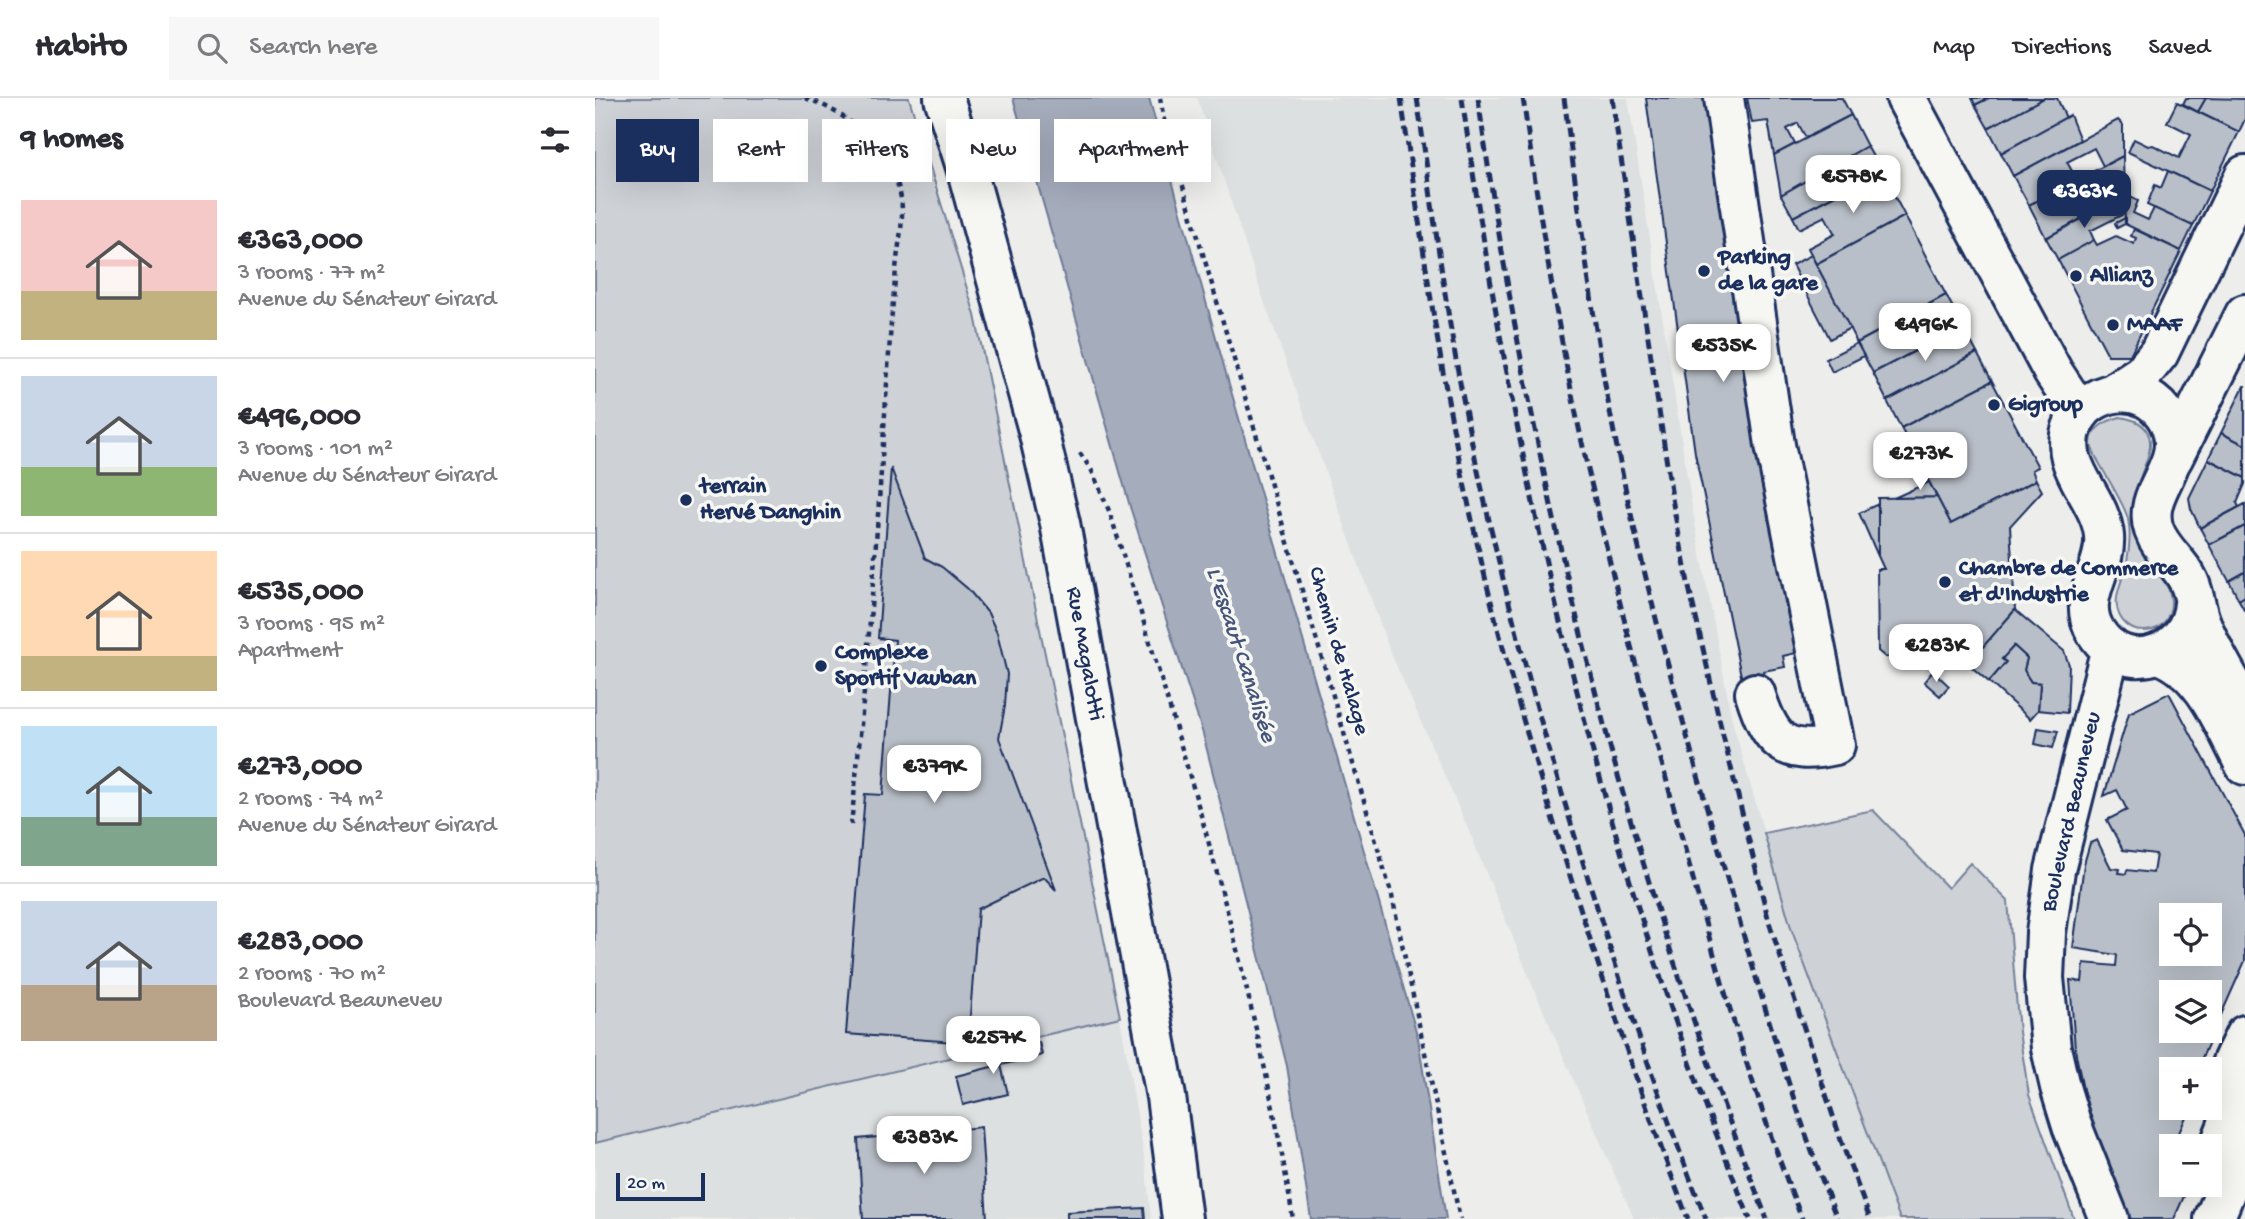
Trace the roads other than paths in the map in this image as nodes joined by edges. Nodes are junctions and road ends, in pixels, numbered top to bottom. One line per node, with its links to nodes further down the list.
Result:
1 (944, 98): 20 (main road, Rue Magalotti)
2 (1724, 98): 12 (main road)
3 (1906, 98): 7 (main road)
4 (2245, 175): 6 (main road)
5 (2245, 314): 8 (main road)
6 (2113, 393): 7 (main road); 8 (main road)
7 (2080, 413): 10 (main road)
8 (2173, 458): 9 (main road)
9 (2194, 603): 11 (main road); 13 (main road)
10 (2111, 648): 11 (main road); 21 (main road, Boulevard Beauneveu)
11 (2159, 654): 14 (main road)
12 (1755, 693)
13 (2245, 707)
14 (2245, 765)
15 (2245, 1035): 16 (main road)
16 (2237, 1096): 17 (main road)
17 (2222, 1139)
18 (2245, 1145): 23 (main road)
19 (2198, 1197): 22 (main road)
20 (1182, 1219)
21 (2109, 1219)
22 (2189, 1219)
23 (2214, 1219)

